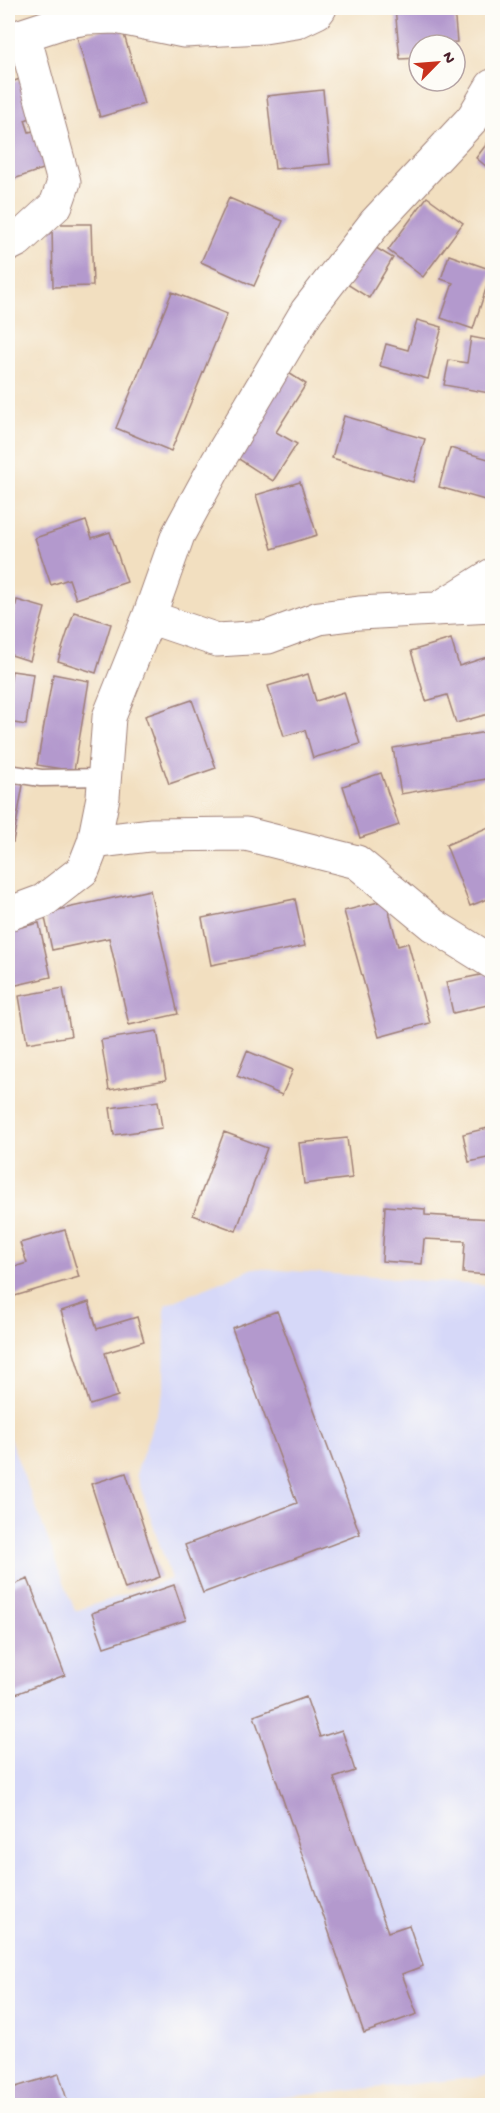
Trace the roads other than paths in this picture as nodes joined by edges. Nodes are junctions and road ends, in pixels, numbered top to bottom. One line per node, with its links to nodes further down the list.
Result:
1 (320, 8): 2 (street)
2 (16, 37): 4 (street)
3 (492, 86): 8 (street)
4 (8, 245)
5 (492, 575): 7 (street)
6 (492, 606): 7 (street)
7 (437, 610): 8 (street)
8 (149, 617): 10 (street)
9 (8, 773): 10 (lane)
10 (105, 777): 11 (street)
11 (94, 842): 12 (street); 13 (street)
12 (8, 914)
13 (492, 962)

